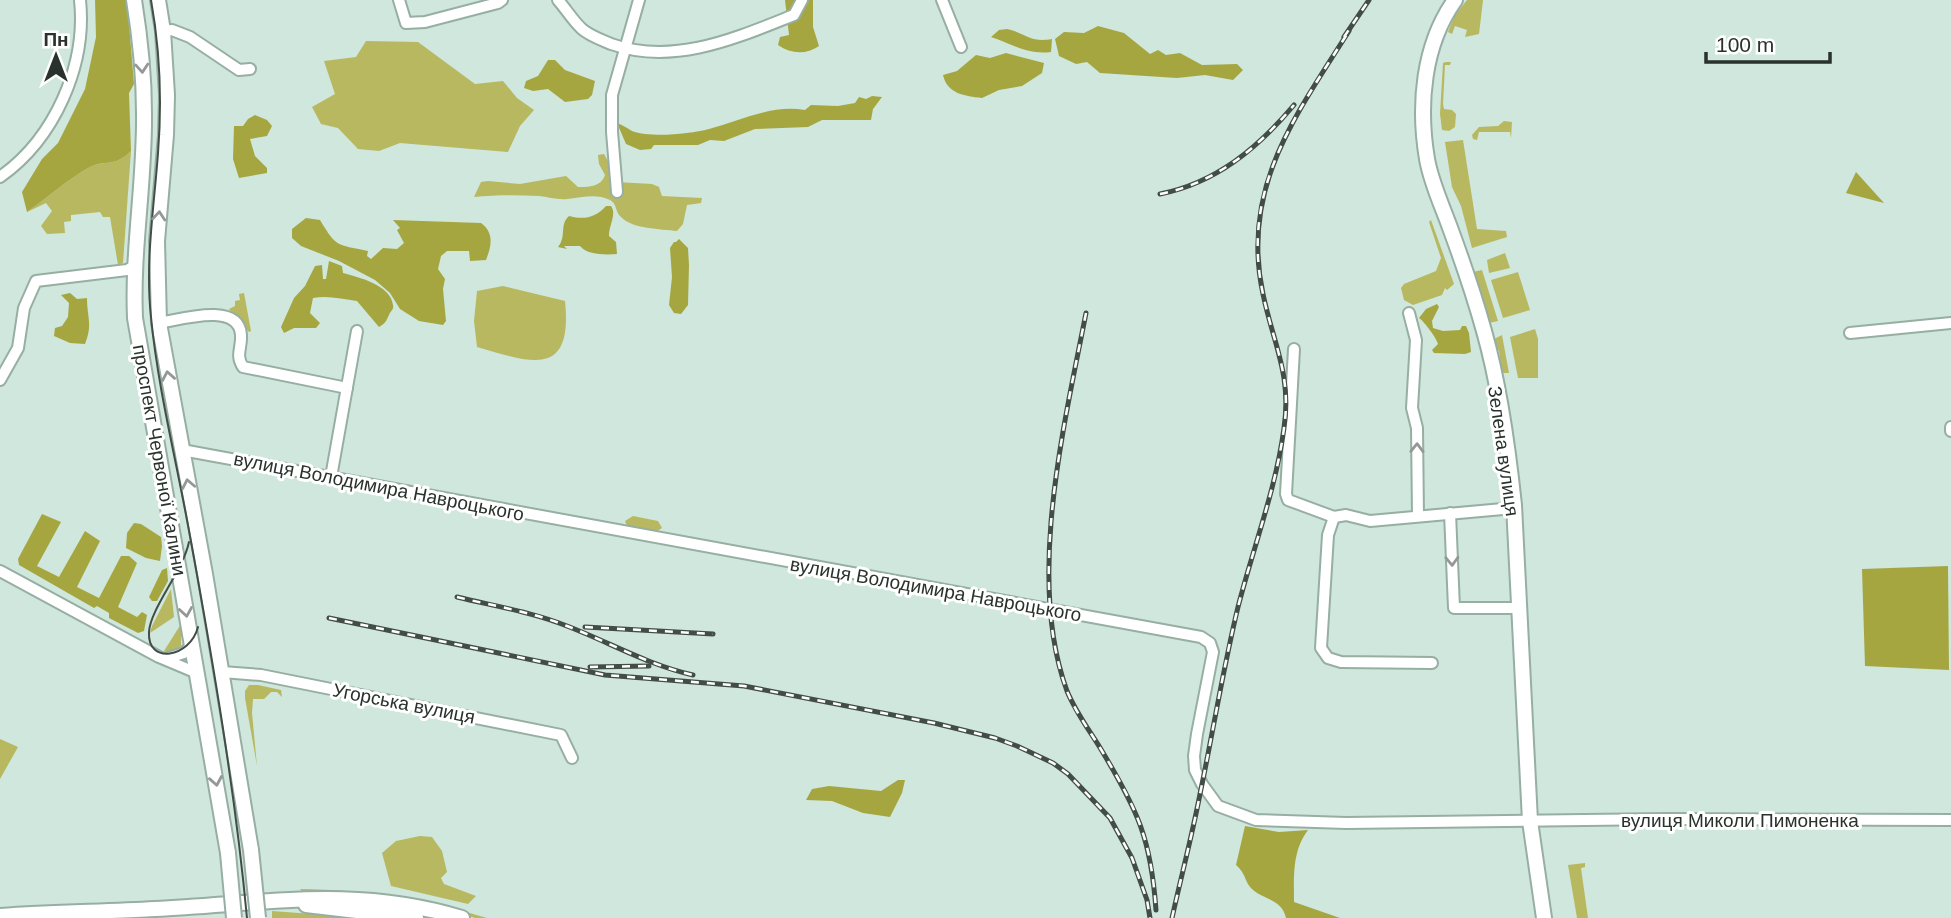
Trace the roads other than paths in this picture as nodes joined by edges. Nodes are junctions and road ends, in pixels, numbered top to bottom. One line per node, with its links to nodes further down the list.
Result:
1 (80, 0): 15 (street)
2 (134, 0): 18 (main road, проспект Червоної Калини, one-way to 18)
3 (158, 0): 11 (main road, проспект Червоної Калини)
4 (399, 0): 5 (street)
5 (502, 0)
6 (558, 0): 13 (street)
7 (639, 0): 13 (street)
8 (802, 0): 13 (street)
9 (942, 0): 12 (street)
10 (1455, 0): 30 (main road, Зелена вулиця)
11 (163, 31): 14 (street); 17 (main road, проспект Червоної Калини, one-way to 11)
12 (961, 47)
13 (625, 48): 16 (street)
14 (250, 69)
15 (0, 177)
16 (617, 192)
17 (156, 265): 18 (main road); 20 (main road, проспект Червоної Калини)
18 (134, 266): 25 (street); 28 (main road, проспект Червоної Калини)
19 (1409, 313): 32 (street, one-way to 19)
20 (159, 323): 26 (street); 27 (main road, проспект Червоної Калини, one-way to 20)
21 (1951, 323): 23 (street)
22 (357, 331): 26 (street)
23 (1850, 333)
24 (1294, 349): 33 (street)
25 (2, 373)
26 (347, 387): 29 (street)
27 (182, 450): 28 (main road); 29 (street, вулиця Володимира Навроцького); 40 (main road, проспект Червоної Калини, one-way to 27)
28 (158, 455): 36 (main road, проспект Червоної Калини, one-way to 36)
29 (331, 477): 43 (street, вулиця Володимира Навроцького)
30 (1514, 508): 31 (street); 35 (main road, Зелена вулиця)
31 (1450, 513): 32 (street); 35 (street, one-way to 35)
32 (1418, 516): 33 (street)
33 (1335, 517): 38 (street)
34 (0, 571): 37 (street)
35 (1518, 608): 43 (main road, Зелена вулиця)
36 (192, 645): 37 (street); 39 (main road, проспект Червоної Калини)
37 (165, 659): 39 (street)
38 (1432, 663)
39 (197, 673): 40 (main road); 48 (main road, проспект Червоної Калини, one-way to 48, bridge)
40 (222, 673): 41 (street, Угорська вулиця); 49 (main road, проспект Червоної Калини, bridge)
41 (572, 758)
42 (1951, 820): 43 (street, вулиця Миколи Пимоненка)
43 (1530, 821): 52 (main road, Зелена вулиця)
44 (284, 900): 45 (main road); 50 (main road); 51 (main road)
45 (154, 909): 46 (main road); 47 (main road)
46 (0, 916)
47 (119, 918)
48 (234, 918)
49 (258, 918)
50 (416, 918)
51 (462, 918)
52 (1544, 918)

